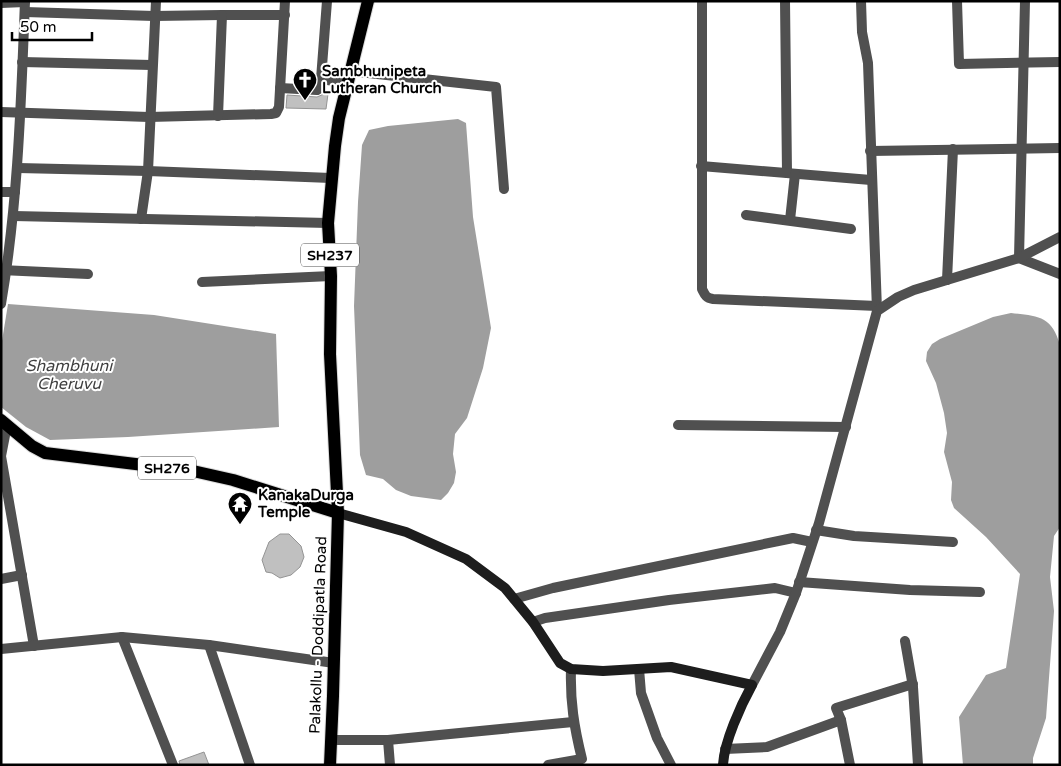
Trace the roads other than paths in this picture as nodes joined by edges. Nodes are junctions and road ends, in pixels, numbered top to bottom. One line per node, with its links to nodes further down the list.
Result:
1 (156, 1): 13 (street)
2 (285, 1): 14 (street)
3 (327, 1): 20 (street)
4 (368, 1): 19 (main road, Palakollu - Doddipatla Road / SH237)
5 (702, 1): 30 (street)
6 (785, 1): 33 (street)
7 (861, 1): 28 (street)
8 (957, 1): 17 (street)
9 (1025, 1): 17 (street)
10 (1, 3): 11 (street)
11 (25, 5): 13 (street); 15 (street)
12 (222, 14): 13 (street); 14 (street); 24 (street)
13 (154, 16): 18 (street)
14 (285, 16): 21 (street)
15 (22, 62): 18 (street); 23 (street)
16 (1060, 62): 17 (street)
17 (1024, 63): 26 (street)
18 (152, 65): 25 (street)
19 (349, 77): 20 (street); 34 (main road, Palakollu - Doddipatla Road / SH237); 36 (street)
20 (320, 79): 21 (street)
21 (280, 88): 24 (street)
22 (1, 112): 23 (street)
23 (21, 112): 25 (street); 31 (street)
24 (218, 116): 25 (street)
25 (149, 117): 32 (street)
26 (1022, 148): 27 (street); 29 (street); 46 (street)
27 (1060, 148)
28 (870, 150): 29 (street); 35 (street)
29 (952, 150): 51 (street)
30 (701, 166): 33 (street); 54 (street)
31 (18, 168): 32 (street); 38 (street)
32 (148, 171): 34 (street); 41 (street)
33 (791, 174): 35 (street); 42 (street)
34 (331, 178): 43 (main road, Palakollu - Doddipatla Road / SH237)
35 (871, 180): 54 (street)
36 (504, 189)
37 (1, 192): 38 (street)
38 (15, 192): 40 (street)
39 (746, 215): 42 (street)
40 (14, 216): 41 (street); 47 (street)
41 (141, 219): 43 (street)
42 (790, 220): 44 (street)
43 (328, 223): 50 (main road, Palakollu - Doddipatla Road / SH237)
44 (851, 228)
45 (1060, 238): 46 (street)
46 (1019, 258): 49 (street); 51 (street)
47 (4, 270): 48 (street); 53 (street)
48 (88, 274)
49 (1060, 274)
50 (331, 276): 52 (street); 58 (main road, Palakollu - Doddipatla Road / SH237)
51 (947, 280): 54 (street)
52 (202, 282)
53 (1, 304)
54 (877, 308): 57 (street)
55 (4, 423): 58 (main road, SH276); 62 (street)
56 (678, 425): 57 (street)
57 (846, 427): 59 (street)
58 (338, 514): 67 (street); 74 (main road, Palakollu - Doddipatla Road / SH237)
59 (816, 530): 60 (street); 61 (street)
60 (812, 542): 64 (street); 67 (street)
61 (953, 542)
62 (22, 575): 63 (street); 72 (street)
63 (1, 579)
64 (799, 582): 65 (street); 66 (street)
65 (980, 592)
66 (796, 593): 68 (street); 78 (street)
67 (514, 599): 68 (street)
68 (533, 622): 75 (street)
69 (122, 637): 71 (street); 72 (street); 84 (street)
70 (905, 641): 77 (street)
71 (209, 645): 74 (street); 85 (street)
72 (34, 646): 73 (street)
73 (1, 649)
74 (334, 663): 81 (main road, Palakollu - Doddipatla Road / SH237)
75 (571, 669): 76 (street); 80 (street)
76 (639, 669): 78 (street); 89 (street)
77 (913, 684): 79 (street); 92 (street)
78 (752, 685): 83 (street)
79 (842, 720): 83 (street); 91 (street)
80 (573, 722): 82 (street); 88 (street)
81 (331, 740): 82 (street); 86 (main road, Palakollu - Doddipatla Road / SH237)
82 (388, 740): 87 (street)
83 (726, 749): 90 (street)
84 (173, 765)
85 (250, 765)
86 (330, 765)
87 (390, 765)
88 (548, 765)
89 (671, 765)
90 (723, 765)
91 (850, 765)
92 (918, 765)

